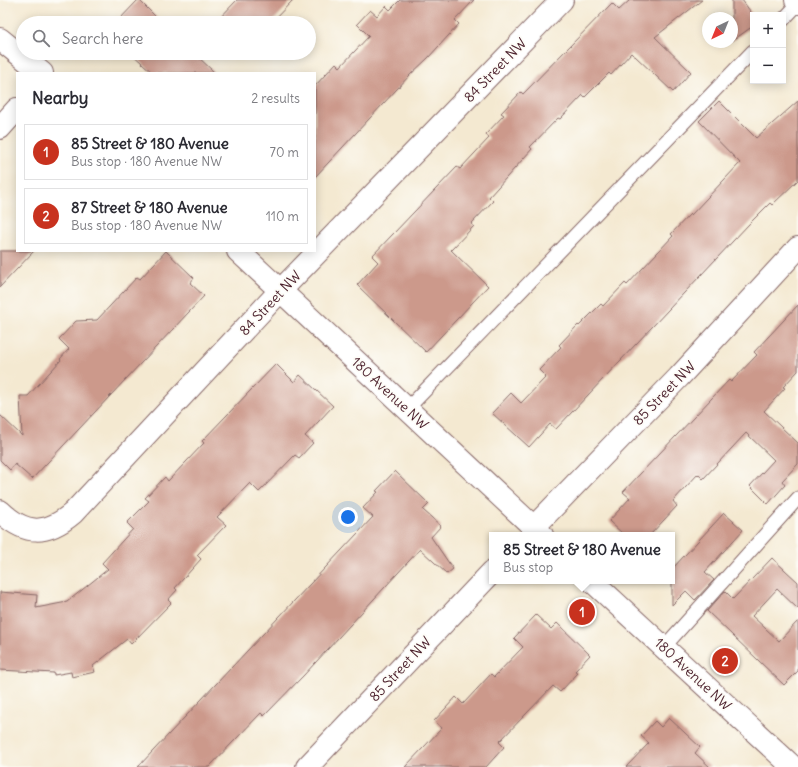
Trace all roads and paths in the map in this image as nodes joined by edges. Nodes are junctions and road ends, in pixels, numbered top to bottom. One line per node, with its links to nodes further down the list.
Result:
1 (562, 0): 14 (street, 84 Street NW)
2 (796, 0): 3 (street)
3 (798, 4): 4 (lane)
4 (786, 17)
5 (0, 39): 6 (street)
6 (16, 52)
7 (750, 54): 15 (lane)
8 (26, 60): 9 (street)
9 (41, 72)
10 (16, 110): 11 (street)
11 (0, 128)
12 (798, 248): 18 (street, 85 Street NW)
13 (239, 252): 14 (street, 180 Avenue NW)
14 (280, 291): 15 (street, 180 Avenue NW); 17 (street, 84 Street NW)
15 (408, 408): 18 (street, 180 Avenue NW)
16 (798, 498): 21 (lane)
17 (0, 511)
18 (534, 532)
19 (489, 575): 22 (street, 85 Street NW)
20 (595, 584): 21 (street, 180 Avenue NW)
21 (664, 647): 23 (street, 180 Avenue NW)
22 (307, 767)
23 (794, 767)

